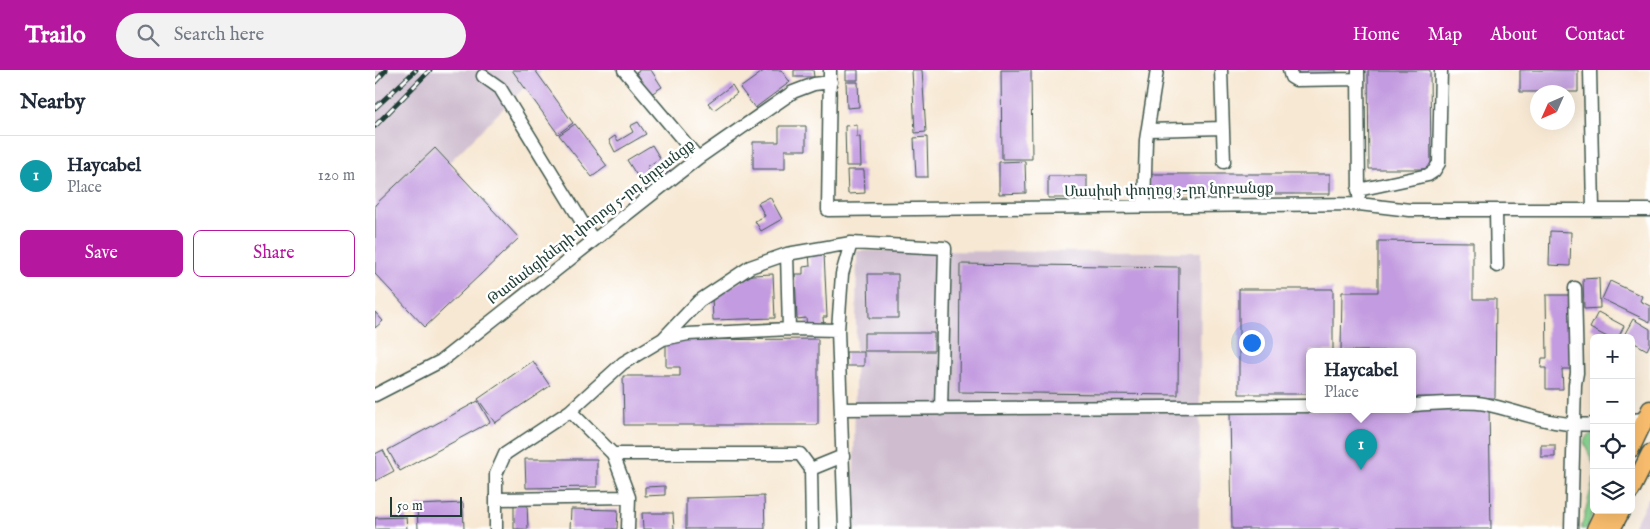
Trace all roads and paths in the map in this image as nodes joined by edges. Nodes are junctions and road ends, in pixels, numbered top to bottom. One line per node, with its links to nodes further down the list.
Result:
1 (625, 70): 12 (street)
2 (1157, 70): 11 (street)
3 (1221, 70): 10 (street)
4 (1289, 70): 7 (street)
5 (1441, 70): 14 (street)
6 (1590, 70): 17 (street)
7 (1358, 75): 14 (street)
8 (483, 76): 20 (street)
9 (831, 76): 12 (street, Թամանցիների փողոց 5-րդ նրբանցք); 16 (street, Մասիսի փողոց 3-րդ նրբանցք)
10 (1222, 128): 11 (street); 13 (street)
11 (1149, 130): 16 (street)
12 (698, 158): 20 (street, Թամանցիների փողոց 5-րդ նրբանցք)
13 (1224, 162)
14 (1359, 190): 15 (street)
15 (1359, 204): 16 (street, Մասիսի փողոց 3-րդ նրբանցք); 19 (street, Մասիսի փողոց 3-րդ նրբանցք)
16 (1144, 206)
17 (1593, 209): 18 (street, Մասիսի փողոց 3-րդ նրբանցք); 19 (street, Մասիսի փողոց 3-րդ նրբանցք)
18 (1650, 210)
19 (1495, 212): 23 (street)
20 (593, 240): 28 (street, Թամանցիների փողոց 5-րդ նրբանցք)
21 (851, 243): 22 (street); 26 (street); 32 (street)
22 (787, 254): 25 (street); 27 (street)
23 (1497, 266)
24 (1575, 288): 36 (street)
25 (789, 329): 26 (street); 27 (street)
26 (838, 330): 31 (street)
27 (663, 339): 33 (street)
28 (375, 395)
29 (1416, 405): 36 (street)
30 (1306, 406): 32 (street)
31 (841, 409): 32 (street); 40 (street)
32 (941, 409)
33 (570, 410): 39 (street); 44 (street)
34 (1642, 416): 37 (main road)
35 (1590, 424): 36 (street)
36 (1574, 426): 51 (street)
37 (1635, 437)
38 (1650, 453): 42 (main road)
39 (613, 454): 41 (street); 43 (street)
40 (843, 456): 41 (street); 50 (street)
41 (811, 469): 49 (street)
42 (1635, 483)
43 (629, 497): 44 (street); 48 (street)
44 (496, 499): 47 (street)
45 (1602, 514): 52 (main road)
46 (1620, 514): 53 (main road)
47 (496, 529)
48 (628, 529)
49 (812, 529)
50 (845, 529)
51 (1571, 529)
52 (1595, 529)
53 (1612, 529)

